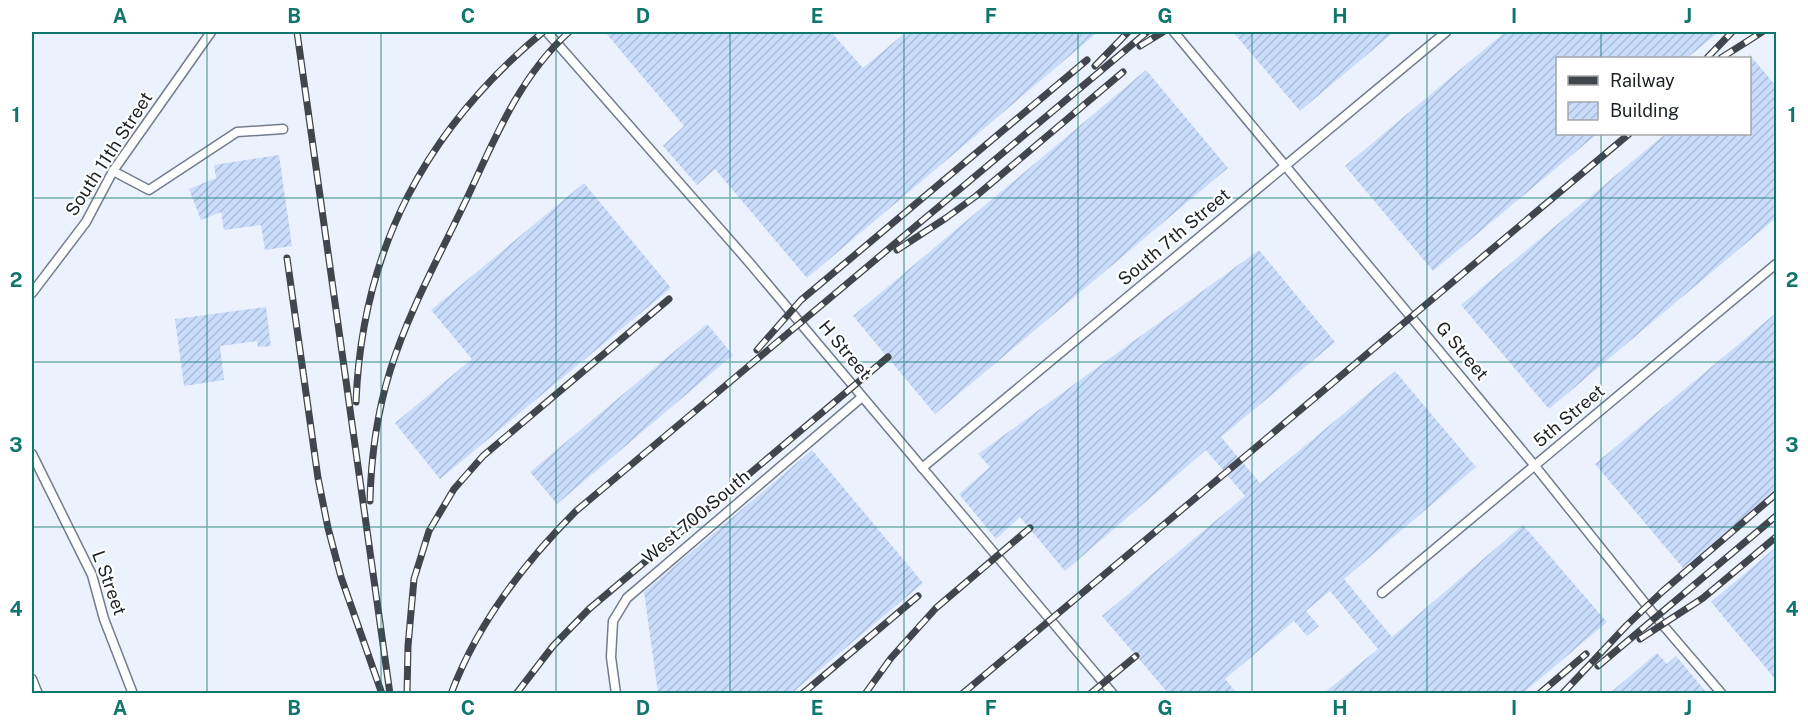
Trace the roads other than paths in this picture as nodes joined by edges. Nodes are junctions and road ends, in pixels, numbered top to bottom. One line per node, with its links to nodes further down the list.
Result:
1 (211, 32): 7 (lane, South 11th Street)
2 (547, 32): 10 (lane, H Street)
3 (1174, 32): 6 (lane, G Street)
4 (1446, 32): 6 (lane, South 7th Street)
5 (283, 129): 7 (lane)
6 (1285, 165): 12 (lane, G Street); 13 (lane, South 7th Street)
7 (113, 171): 9 (lane, South 11th Street)
8 (1776, 264): 12 (lane, 5th Street)
9 (32, 293)
10 (862, 397): 13 (lane, H Street); 18 (lane, West 700 South)
11 (32, 454): 17 (lane, L Street)
12 (1535, 466): 14 (lane, 5th Street); 20 (lane, G Street)
13 (922, 468): 19 (lane, H Street)
14 (1382, 593)
15 (32, 679): 16 (lane)
16 (38, 693)
17 (133, 693)
18 (616, 693)
19 (1113, 693)
20 (1722, 693)

